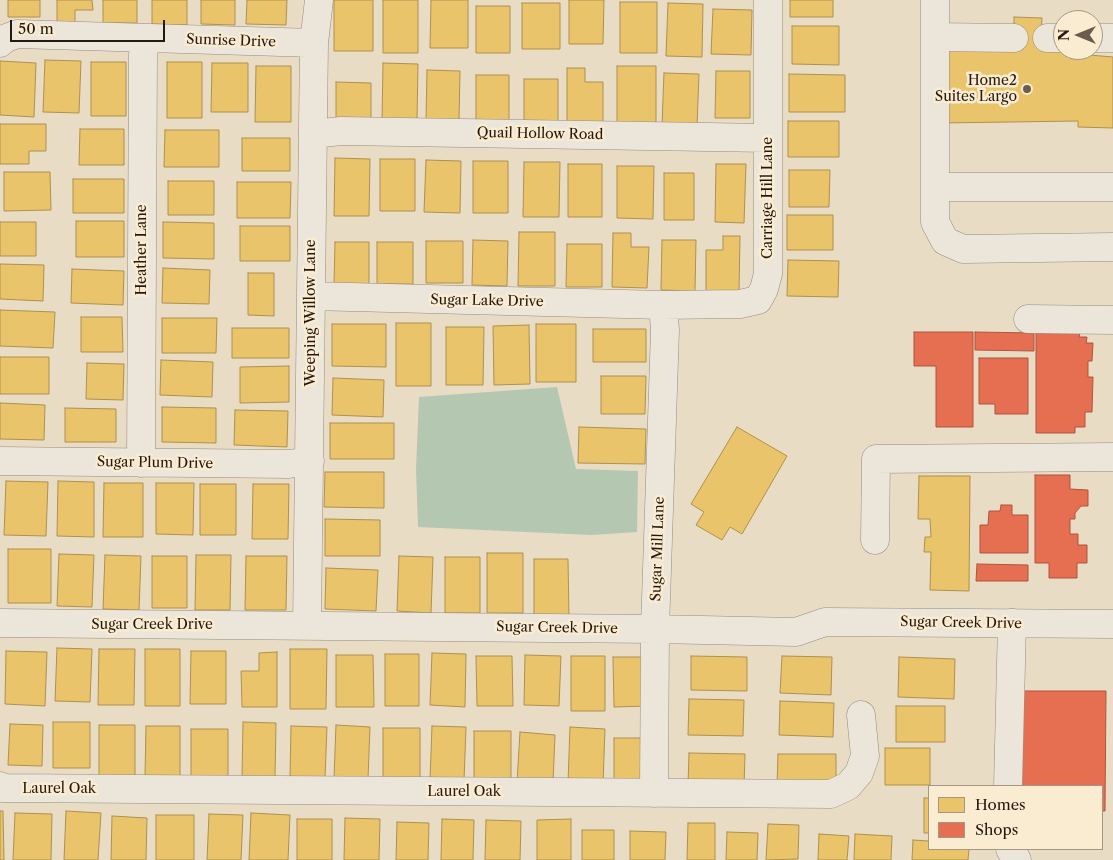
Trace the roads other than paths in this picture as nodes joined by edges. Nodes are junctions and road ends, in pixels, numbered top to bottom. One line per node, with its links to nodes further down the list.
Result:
1 (319, 0): 8 (street, Weeping Willow Lane)
2 (768, 0): 10 (street, Carriage Hill Lane)
3 (935, 0): 4 (street)
4 (935, 37): 6 (street); 12 (street)
5 (145, 38): 7 (street, Sunrise Drive); 8 (street, Sunrise Drive); 21 (street, Heather Lane)
6 (1014, 38)
7 (0, 43)
8 (314, 43): 9 (street, Weeping Willow Lane)
9 (313, 134): 10 (street, Quail Hollow Road); 14 (street, Weeping Willow Lane)
10 (768, 138): 15 (street, Carriage Hill Lane)
11 (1113, 186): 12 (street)
12 (935, 187): 13 (street)
13 (1113, 247)
14 (311, 296): 15 (street, Sugar Lake Drive); 20 (street, Weeping Willow Lane)
15 (663, 305): 27 (street, Sugar Mill Lane)
16 (1028, 318): 17 (street)
17 (1113, 320)
18 (1113, 457): 22 (street)
19 (0, 461): 21 (street, Sugar Plum Drive)
20 (310, 461): 21 (street, Sugar Plum Drive); 26 (street, Weeping Willow Lane)
21 (141, 462)
22 (875, 540)
23 (0, 623): 26 (street, Sugar Creek Drive)
24 (1012, 623): 25 (street, Sugar Creek Drive); 27 (street, Sugar Creek Drive); 29 (street)
25 (1113, 624)
26 (307, 626): 27 (street, Sugar Creek Drive)
27 (655, 629): 31 (street, Sugar Mill Lane)
28 (861, 715): 31 (street, Laurel Oak)
29 (1008, 785)
30 (1, 787): 31 (street, Laurel Oak)
31 (654, 793)

